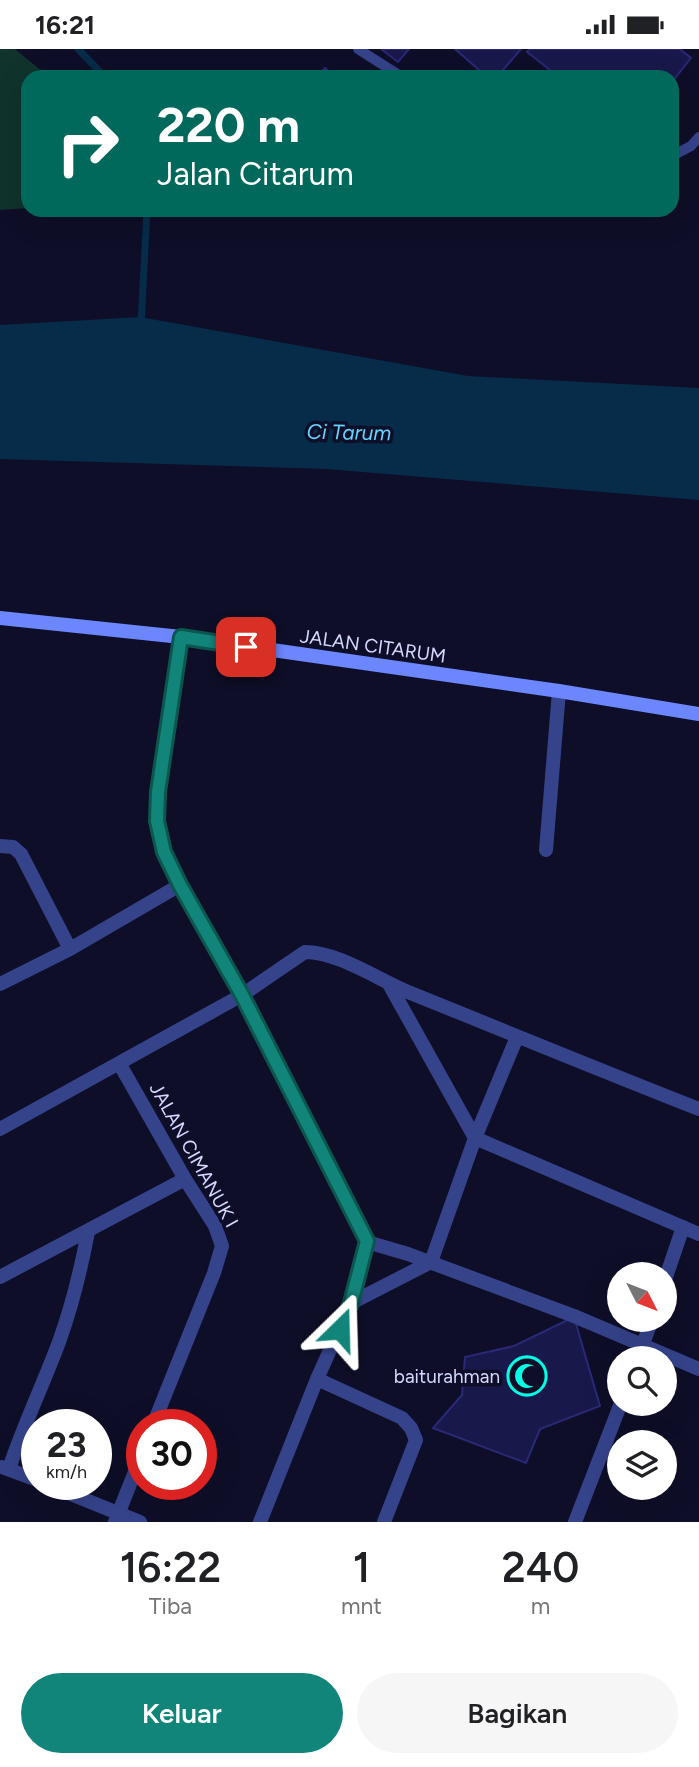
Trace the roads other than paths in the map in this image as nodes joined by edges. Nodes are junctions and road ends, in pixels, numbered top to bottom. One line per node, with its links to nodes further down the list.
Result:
1 (358, 49): 2 (lane)
2 (391, 70)
3 (699, 137): 4 (lane)
4 (679, 152)
5 (0, 618): 6 (street, JALAN CITARUM)
6 (181, 637): 7 (street, JALAN CITARUM); 11 (street)
7 (559, 691): 8 (street, JALAN CITARUM); 10 (street)
8 (699, 714)
9 (0, 846): 12 (street)
10 (546, 850)
11 (180, 885): 12 (street); 15 (street)
12 (70, 949): 13 (street)
13 (0, 984)
14 (389, 984): 15 (street); 16 (street); 20 (street)
15 (242, 995): 17 (street); 25 (street)
16 (517, 1037): 18 (street); 20 (street)
17 (119, 1063): 19 (street); 21 (street, JALAN CIMANUK I)
18 (698, 1107)
19 (0, 1129)
20 (475, 1138): 22 (street); 26 (street)
21 (185, 1179): 23 (street); 34 (street, JALAN CIMANUK I)
22 (683, 1227): 24 (street); 27 (street)
23 (88, 1232): 28 (street); 36 (street)
24 (699, 1234)
25 (367, 1241): 26 (street); 29 (street)
26 (430, 1262): 29 (street); 31 (street)
27 (671, 1262)
28 (0, 1277)
29 (351, 1303): 33 (street)
30 (647, 1332): 31 (street)
31 (643, 1344): 32 (street)
32 (699, 1369)
33 (317, 1379): 42 (street); 43 (street)
34 (159, 1409)
35 (616, 1416): 44 (street)
36 (4, 1468): 37 (street)
37 (21, 1475)
38 (126, 1495): 40 (street)
39 (79, 1500): 40 (street)
40 (117, 1518): 41 (street)
41 (141, 1522)
42 (260, 1522)
43 (384, 1522)
44 (575, 1522)

